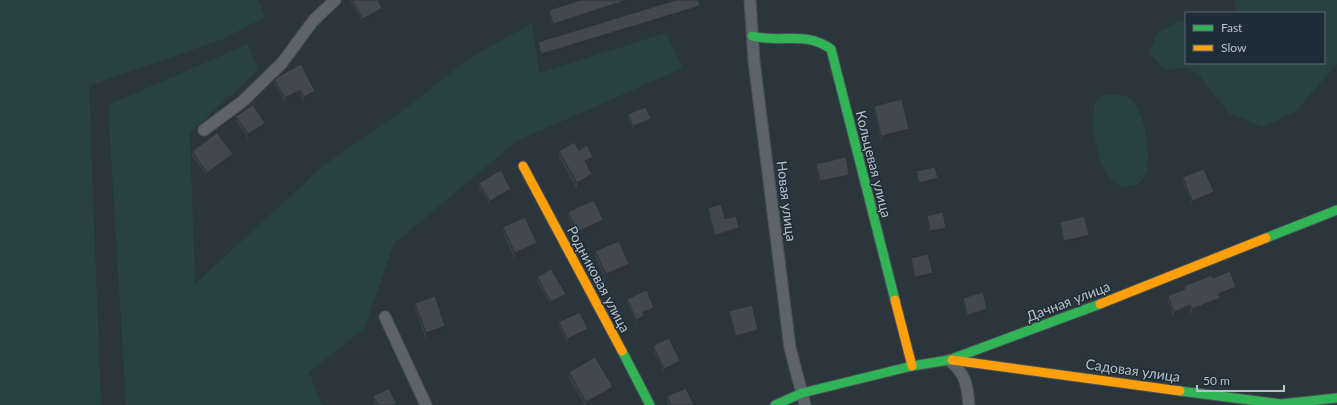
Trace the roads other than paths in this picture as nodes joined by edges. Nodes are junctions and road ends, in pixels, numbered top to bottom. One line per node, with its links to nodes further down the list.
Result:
1 (335, 0): 4 (street)
2 (750, 0): 3 (street, Новая улица)
3 (752, 36): 9 (street, Кольцевая улица); 10 (street, Новая улица)
4 (204, 130)
5 (523, 166): 13 (street, Родниковая улица)
6 (1337, 210): 8 (street, Дачная улица)
7 (385, 317): 12 (street)
8 (949, 360): 9 (street, Дачная улица); 11 (street, Садовая улица); 16 (street)
9 (912, 366): 10 (street, Дачная улица)
10 (802, 393): 14 (street, Дачная улица); 15 (street, Новая улица)
11 (1337, 398)
12 (426, 405)
13 (650, 405)
14 (775, 405)
15 (805, 405)
16 (969, 405)

